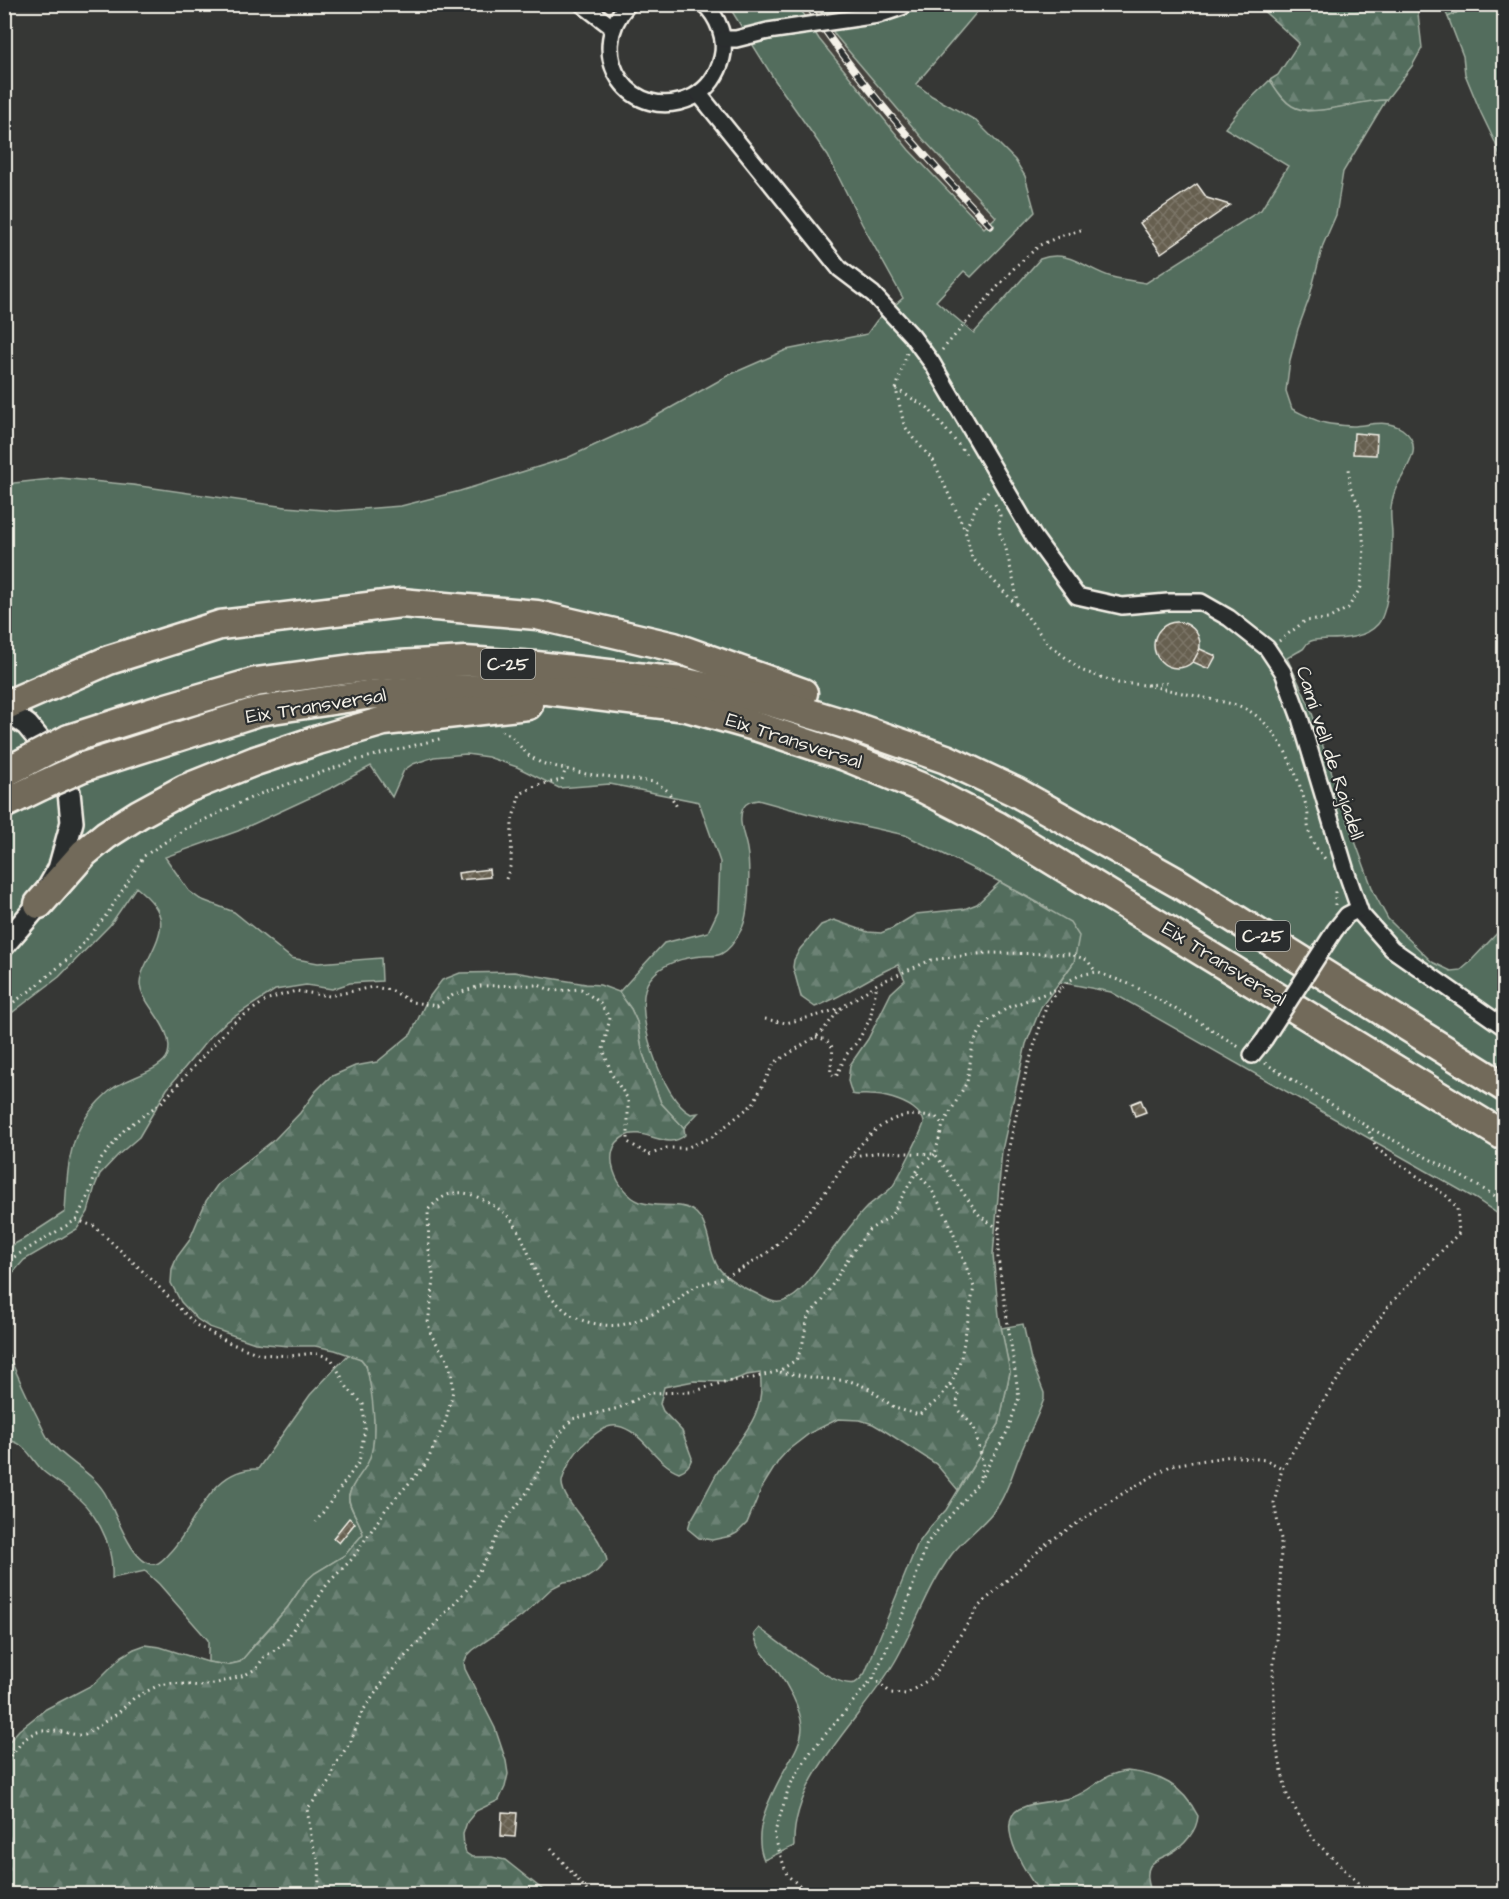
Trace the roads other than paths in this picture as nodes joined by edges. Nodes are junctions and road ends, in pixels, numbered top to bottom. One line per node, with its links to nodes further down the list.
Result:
1 (582, 4): 5 (street)
2 (628, 4): 5 (street)
3 (704, 4): 6 (street)
4 (905, 4): 6 (street, bridge)
5 (612, 27): 7 (street)
6 (723, 39): 7 (street)
7 (699, 94): 14 (street, Camí vell de Rajadell)
8 (687, 707): 12 (highway, Eix Transversal / C-25, bridge); 13 (highway); 19 (highway, Eix Transversal / C-25)
9 (4, 708): 10 (highway); 13 (street)
10 (946, 759): 11 (highway, Eix Transversal / C-25, bridge); 18 (highway, Eix Transversal / C-25)
11 (16, 767)
12 (4, 804)
13 (39, 904): 15 (street)
14 (1353, 912): 16 (street, Camí vell de Rajadell); 17 (street, bridge)
15 (4, 945)
16 (1504, 1027)
17 (1252, 1055)
18 (1504, 1087)
19 (1504, 1136)

